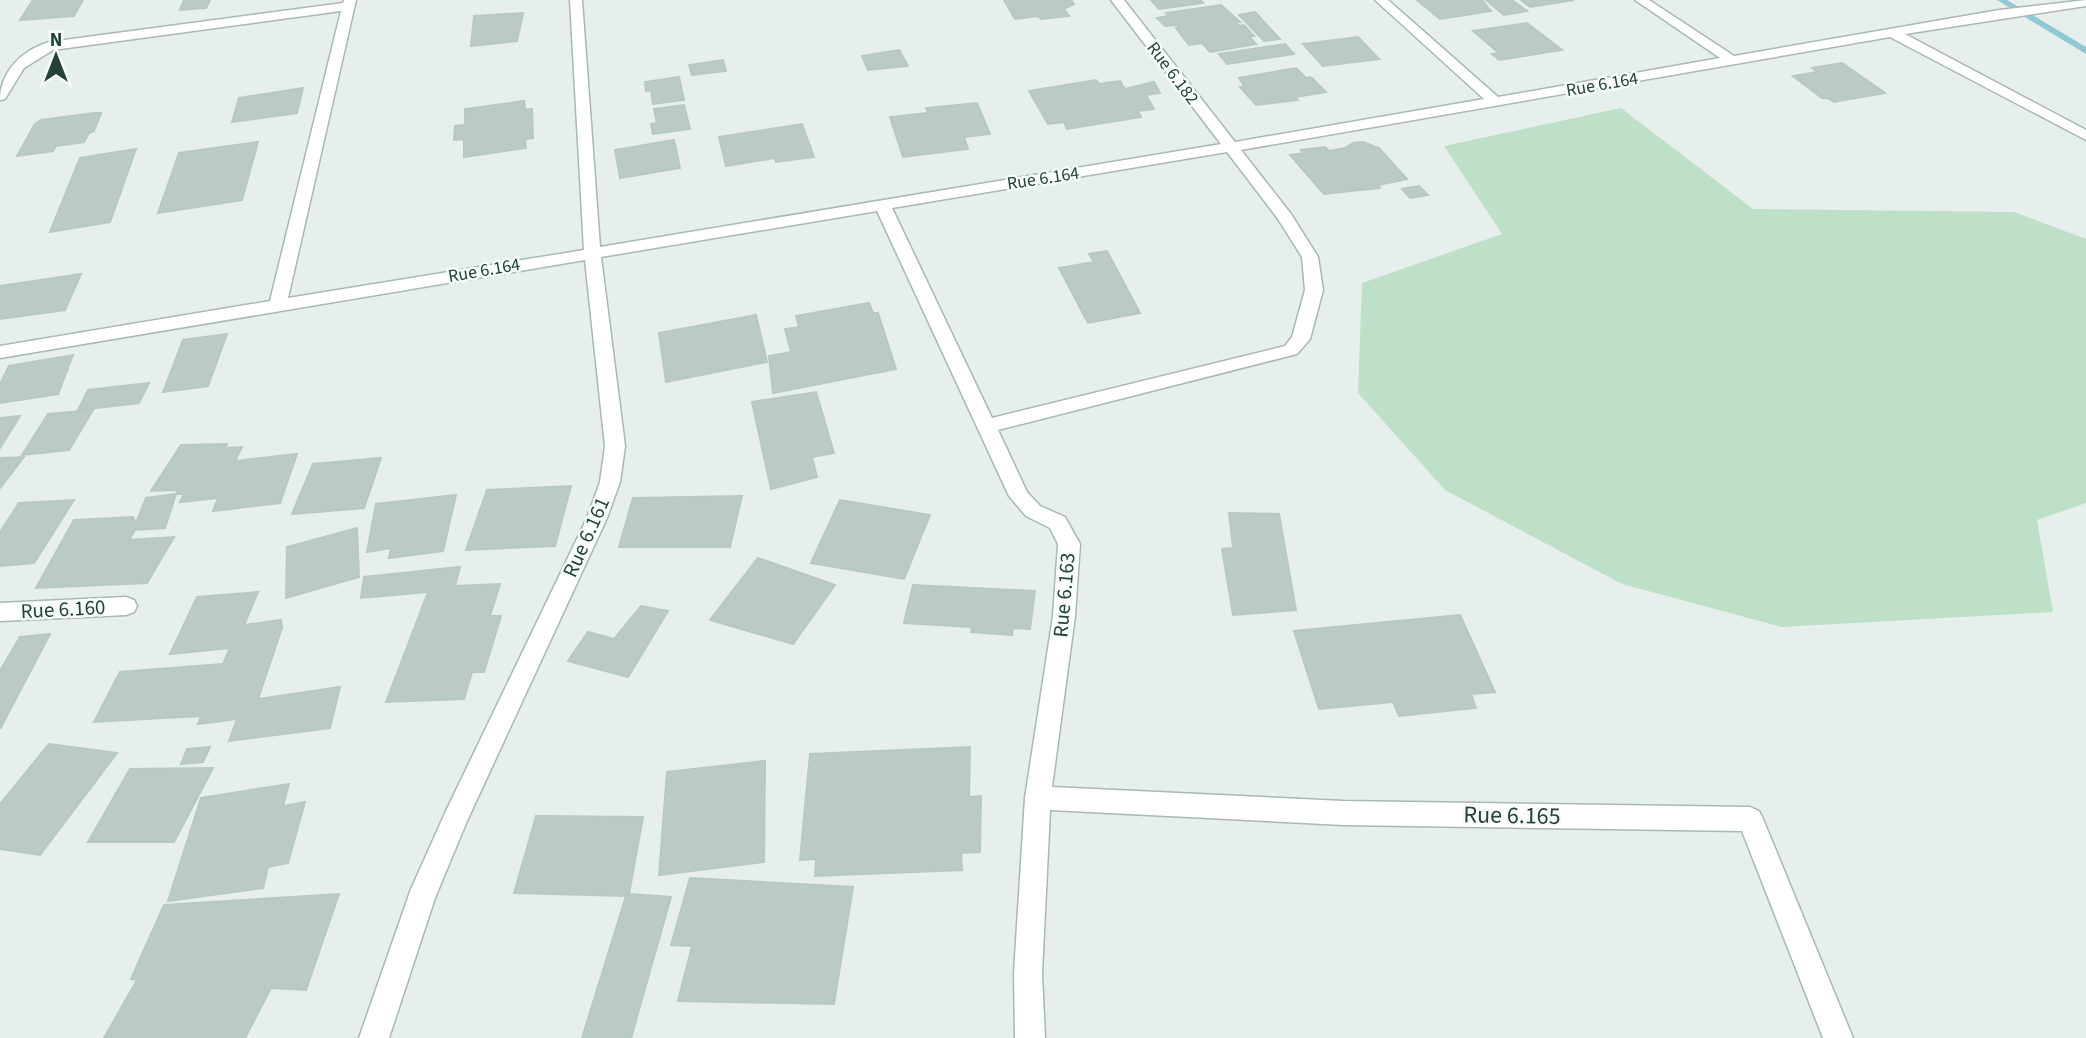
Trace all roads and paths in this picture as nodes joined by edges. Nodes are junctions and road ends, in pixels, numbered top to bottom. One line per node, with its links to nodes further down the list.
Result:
1 (576, 0): 14 (street, Rue 6.161)
2 (1117, 0): 12 (street, Rue 6.182)
3 (1381, 0): 10 (street)
4 (1641, 0): 8 (street)
5 (2086, 2): 7 (street, Rue 6.164)
6 (349, 3): 9 (street); 15 (street)
7 (1891, 32): 8 (street, Rue 6.164); 11 (street)
8 (1734, 62): 10 (street, Rue 6.164)
9 (0, 96)
10 (1496, 102): 12 (street, Rue 6.164)
11 (2086, 136)
12 (1229, 147): 13 (street, Rue 6.164); 17 (street, Rue 6.182)
13 (882, 204): 14 (street, Rue 6.164); 17 (street, Rue 6.163)
14 (592, 252): 15 (street, Rue 6.164); 21 (street, Rue 6.161)
15 (278, 305): 16 (street, Rue 6.164)
16 (0, 352)
17 (987, 426): 20 (street, Rue 6.163)
18 (126, 606): 19 (street, Rue 6.160)
19 (0, 612)
20 (1038, 798): 22 (street, Rue 6.163); 23 (street, Rue 6.165)
21 (374, 1038)
22 (1030, 1038)
23 (1838, 1038)

